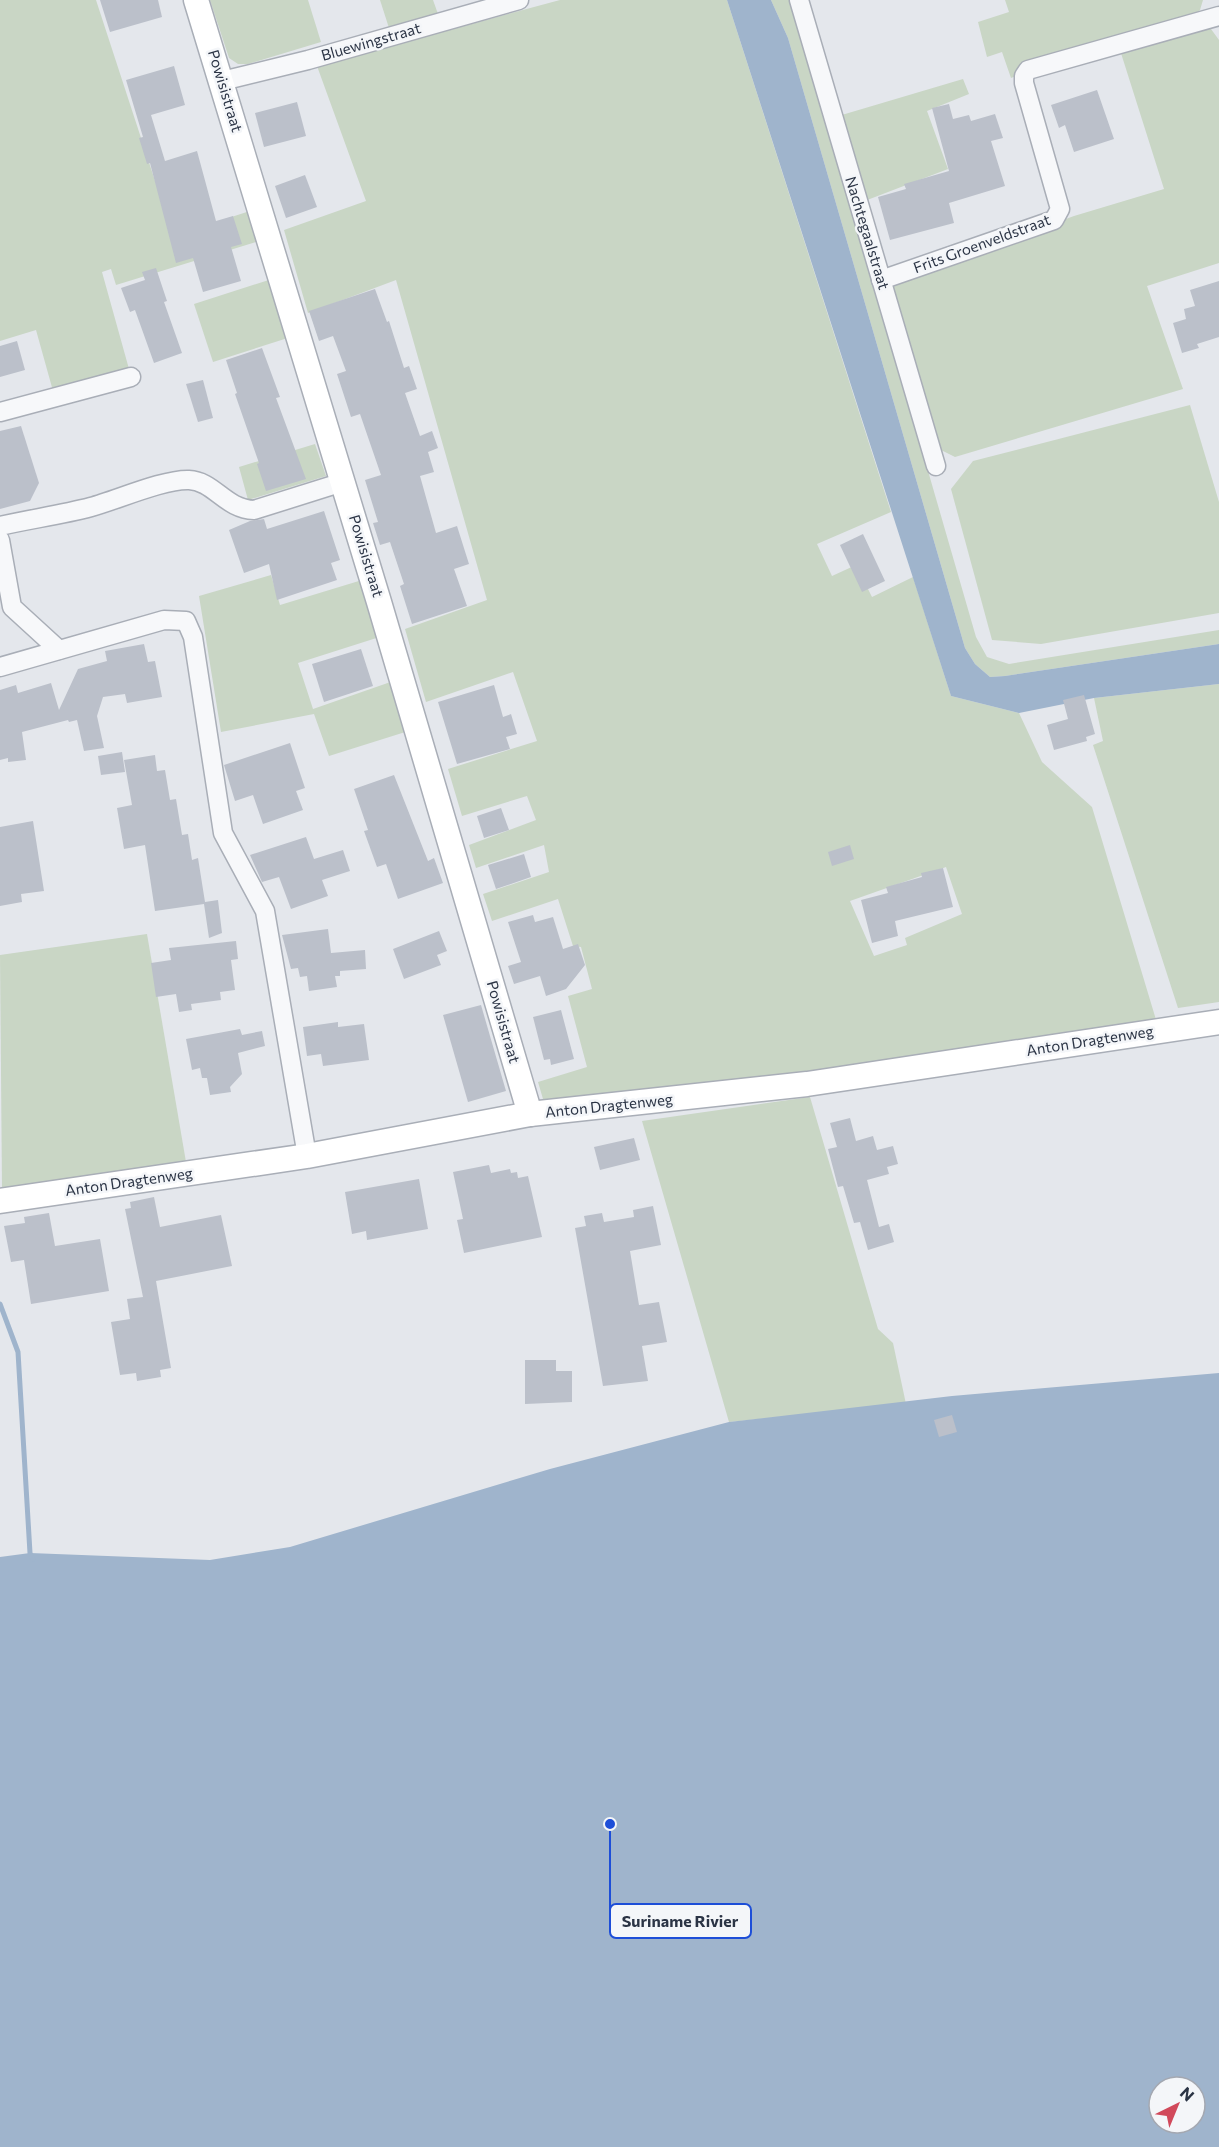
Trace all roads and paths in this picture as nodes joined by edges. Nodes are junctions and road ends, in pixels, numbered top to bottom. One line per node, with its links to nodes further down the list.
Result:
1 (196, 0): 5 (main road, Powisistraat)
2 (519, 0): 5 (street, Bluewingstraat)
3 (799, 0): 6 (street, Nachtegaalstraat)
4 (1217, 14): 6 (street, Frits Groenveldstraat)
5 (222, 81): 10 (main road, Powisistraat)
6 (881, 280): 9 (street, Nachtegaalstraat)
7 (131, 377): 8 (street)
8 (0, 412)
9 (936, 466)
10 (343, 482): 11 (street); 16 (main road, Powisistraat)
11 (0, 526)
12 (0, 540): 13 (street)
13 (59, 650): 14 (street); 17 (street)
14 (0, 667)
15 (1219, 1022): 16 (main road, Anton Dragtenweg)
16 (531, 1114): 17 (main road, Anton Dragtenweg)
17 (307, 1156): 18 (main road, Anton Dragtenweg)
18 (0, 1202)

